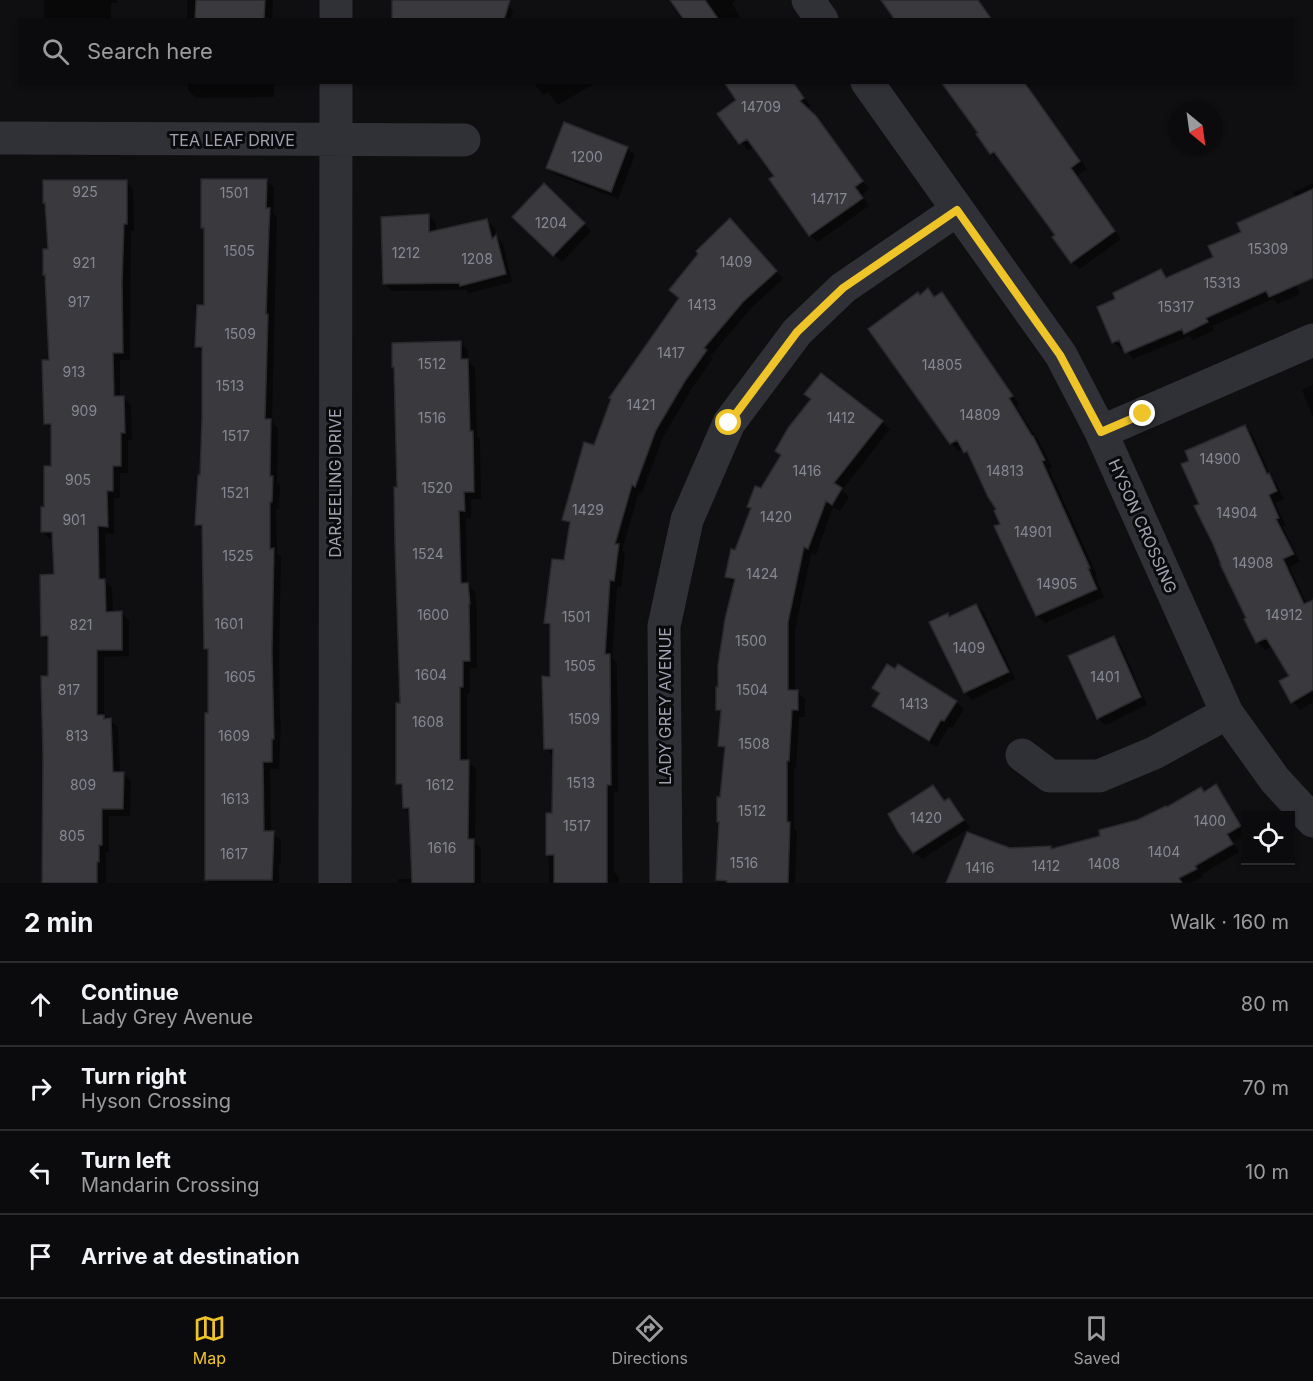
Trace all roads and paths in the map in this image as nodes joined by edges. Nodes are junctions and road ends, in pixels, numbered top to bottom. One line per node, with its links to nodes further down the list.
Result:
1 (336, 0): 3 (street)
2 (808, 0): 4 (street)
3 (336, 18)
4 (821, 18)
5 (336, 84): 8 (street, DARJEELING DRIVE)
6 (868, 84): 10 (street, HYSON CROSSING)
7 (0, 138): 8 (street, TEA LEAF DRIVE)
8 (336, 140): 9 (street, TEA LEAF DRIVE); 16 (street, DARJEELING DRIVE)
9 (464, 140)
10 (957, 210): 12 (street, HYSON CROSSING); 17 (street, LADY GREY AVENUE)
11 (1313, 340): 12 (street)
12 (1101, 432): 13 (street, HYSON CROSSING)
13 (1227, 713): 14 (street); 15 (street, HYSON CROSSING)
14 (1022, 755)
15 (1313, 821)
16 (335, 883)
17 (666, 883)

